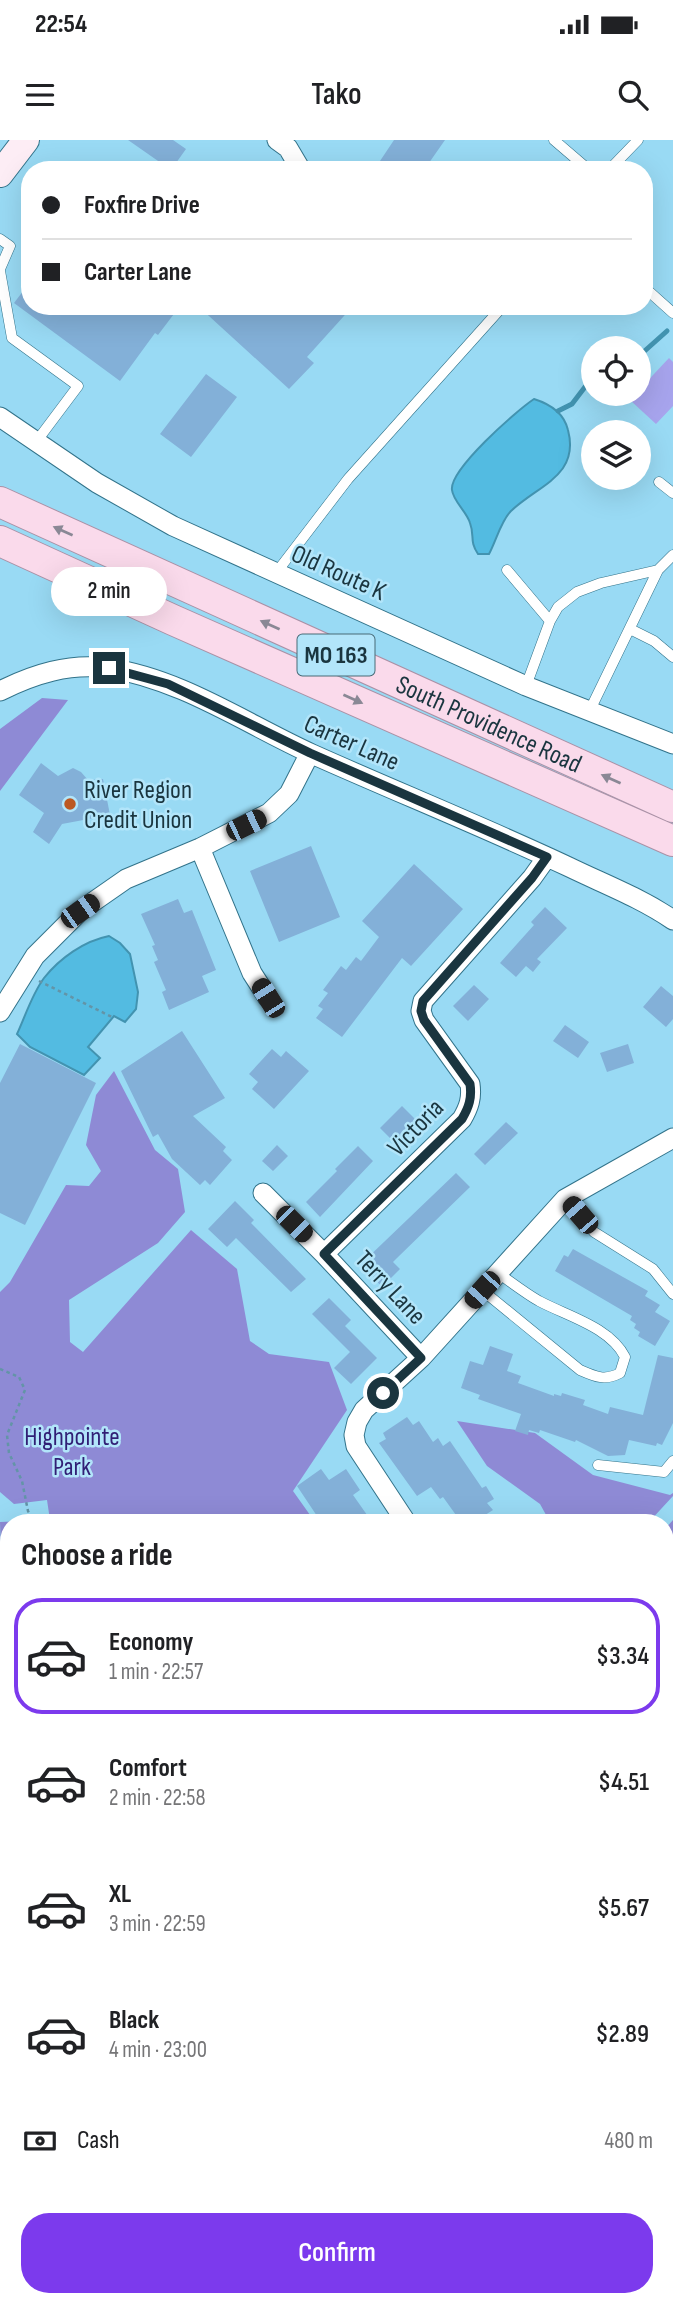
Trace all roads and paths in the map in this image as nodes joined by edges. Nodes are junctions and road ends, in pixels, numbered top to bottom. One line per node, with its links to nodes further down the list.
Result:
1 (26, 140): 8 (street)
2 (277, 140): 5 (street)
3 (554, 140): 6 (lane)
4 (638, 140): 7 (lane)
5 (296, 161)
6 (578, 161)
7 (618, 161)
8 (0, 174)
9 (0, 239): 10 (lane)
10 (0, 270): 15 (lane)
11 (653, 295): 12 (lane)
12 (673, 313)
13 (495, 315): 23 (lane)
14 (0, 417): 15 (street, Old Route K)
15 (35, 443): 23 (street, Old Route K)
16 (659, 482): 17 (lane)
17 (673, 494)
18 (0, 502): 32 (main road, South Providence Road / MO 163, one-way to 18)
19 (0, 541): 33 (main road, South Providence Road / MO 163, one-way to 33)
20 (673, 555): 22 (lane)
21 (507, 570): 24 (lane)
22 (658, 570): 24 (lane); 25 (lane)
23 (276, 573): 27 (street, Old Route K)
24 (550, 621): 27 (lane)
25 (630, 629): 26 (lane); 29 (lane)
26 (673, 657)
27 (526, 686): 29 (street, Old Route K)
28 (0, 691): 31 (street, Carter Lane)
29 (589, 712): 30 (street, Old Route K)
30 (673, 743)
31 (310, 753): 34 (street); 35 (street, Carter Lane)
32 (673, 807)
33 (673, 841)
34 (200, 848): 38 (street); 39 (street)
35 (547, 857): 36 (street, Carter Lane); 44 (street, Victoria)
36 (673, 920)
37 (42, 982): 40 (path)
38 (268, 998)
39 (0, 1012)
40 (114, 1018)
41 (673, 1138): 43 (street)
42 (263, 1193): 44 (street, Terry Lane)
43 (565, 1199): 45 (street); 47 (lane)
44 (324, 1254): 48 (street, Terry Lane)
45 (498, 1273): 46 (street); 46 (lane)
46 (482, 1290): 48 (street)
47 (673, 1294)
48 (421, 1358): 53 (street)
49 (0, 1369): 52 (path)
50 (673, 1461): 51 (lane)
51 (598, 1465)
52 (30, 1514)
53 (401, 1514)

